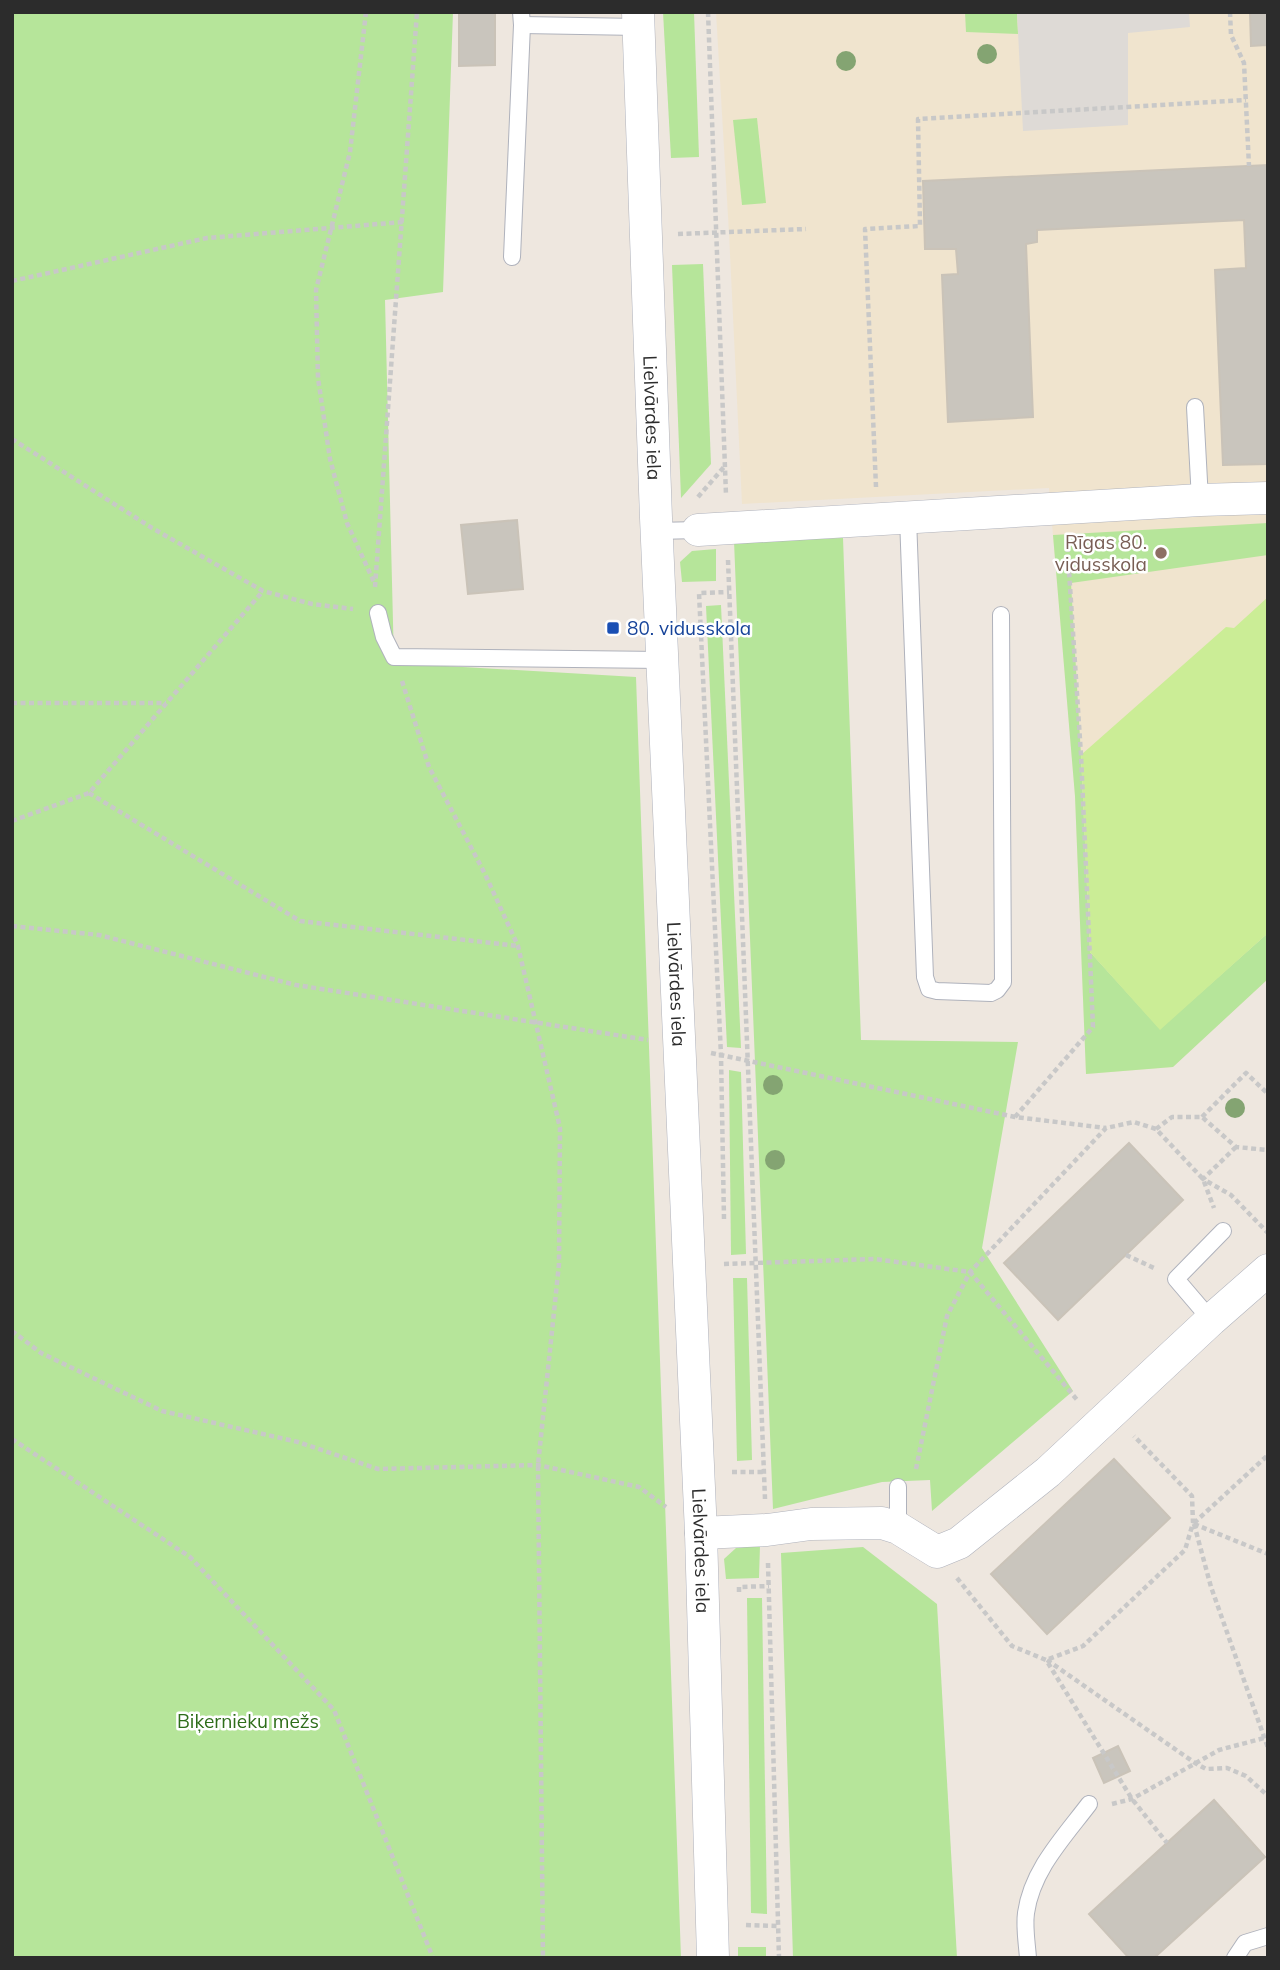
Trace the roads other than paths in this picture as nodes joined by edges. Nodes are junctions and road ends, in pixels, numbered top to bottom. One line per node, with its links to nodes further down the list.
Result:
1 (522, 19): 2 (lane); 3 (lane)
2 (638, 20): 9 (street, Lielvārdes iela)
3 (512, 257)
4 (1195, 407): 6 (lane)
5 (1268, 498): 6 (street)
6 (1200, 500): 7 (street)
7 (908, 517): 8 (street); 11 (lane)
8 (705, 521): 9 (lane)
9 (656, 531): 12 (street, Lielvārdes iela)
10 (379, 612): 12 (lane)
11 (1001, 615)
12 (662, 660): 18 (street, Lielvārdes iela)
13 (1223, 1231): 15 (lane)
14 (1268, 1270): 15 (street)
15 (1211, 1320): 17 (street)
16 (898, 1487): 17 (lane)
17 (898, 1528): 18 (street)
18 (701, 1533): 21 (street, Lielvārdes iela)
19 (1089, 1804): 22 (lane)
20 (1268, 1936): 23 (lane)
21 (713, 1958)
22 (1028, 1958)
23 (1235, 1958)

